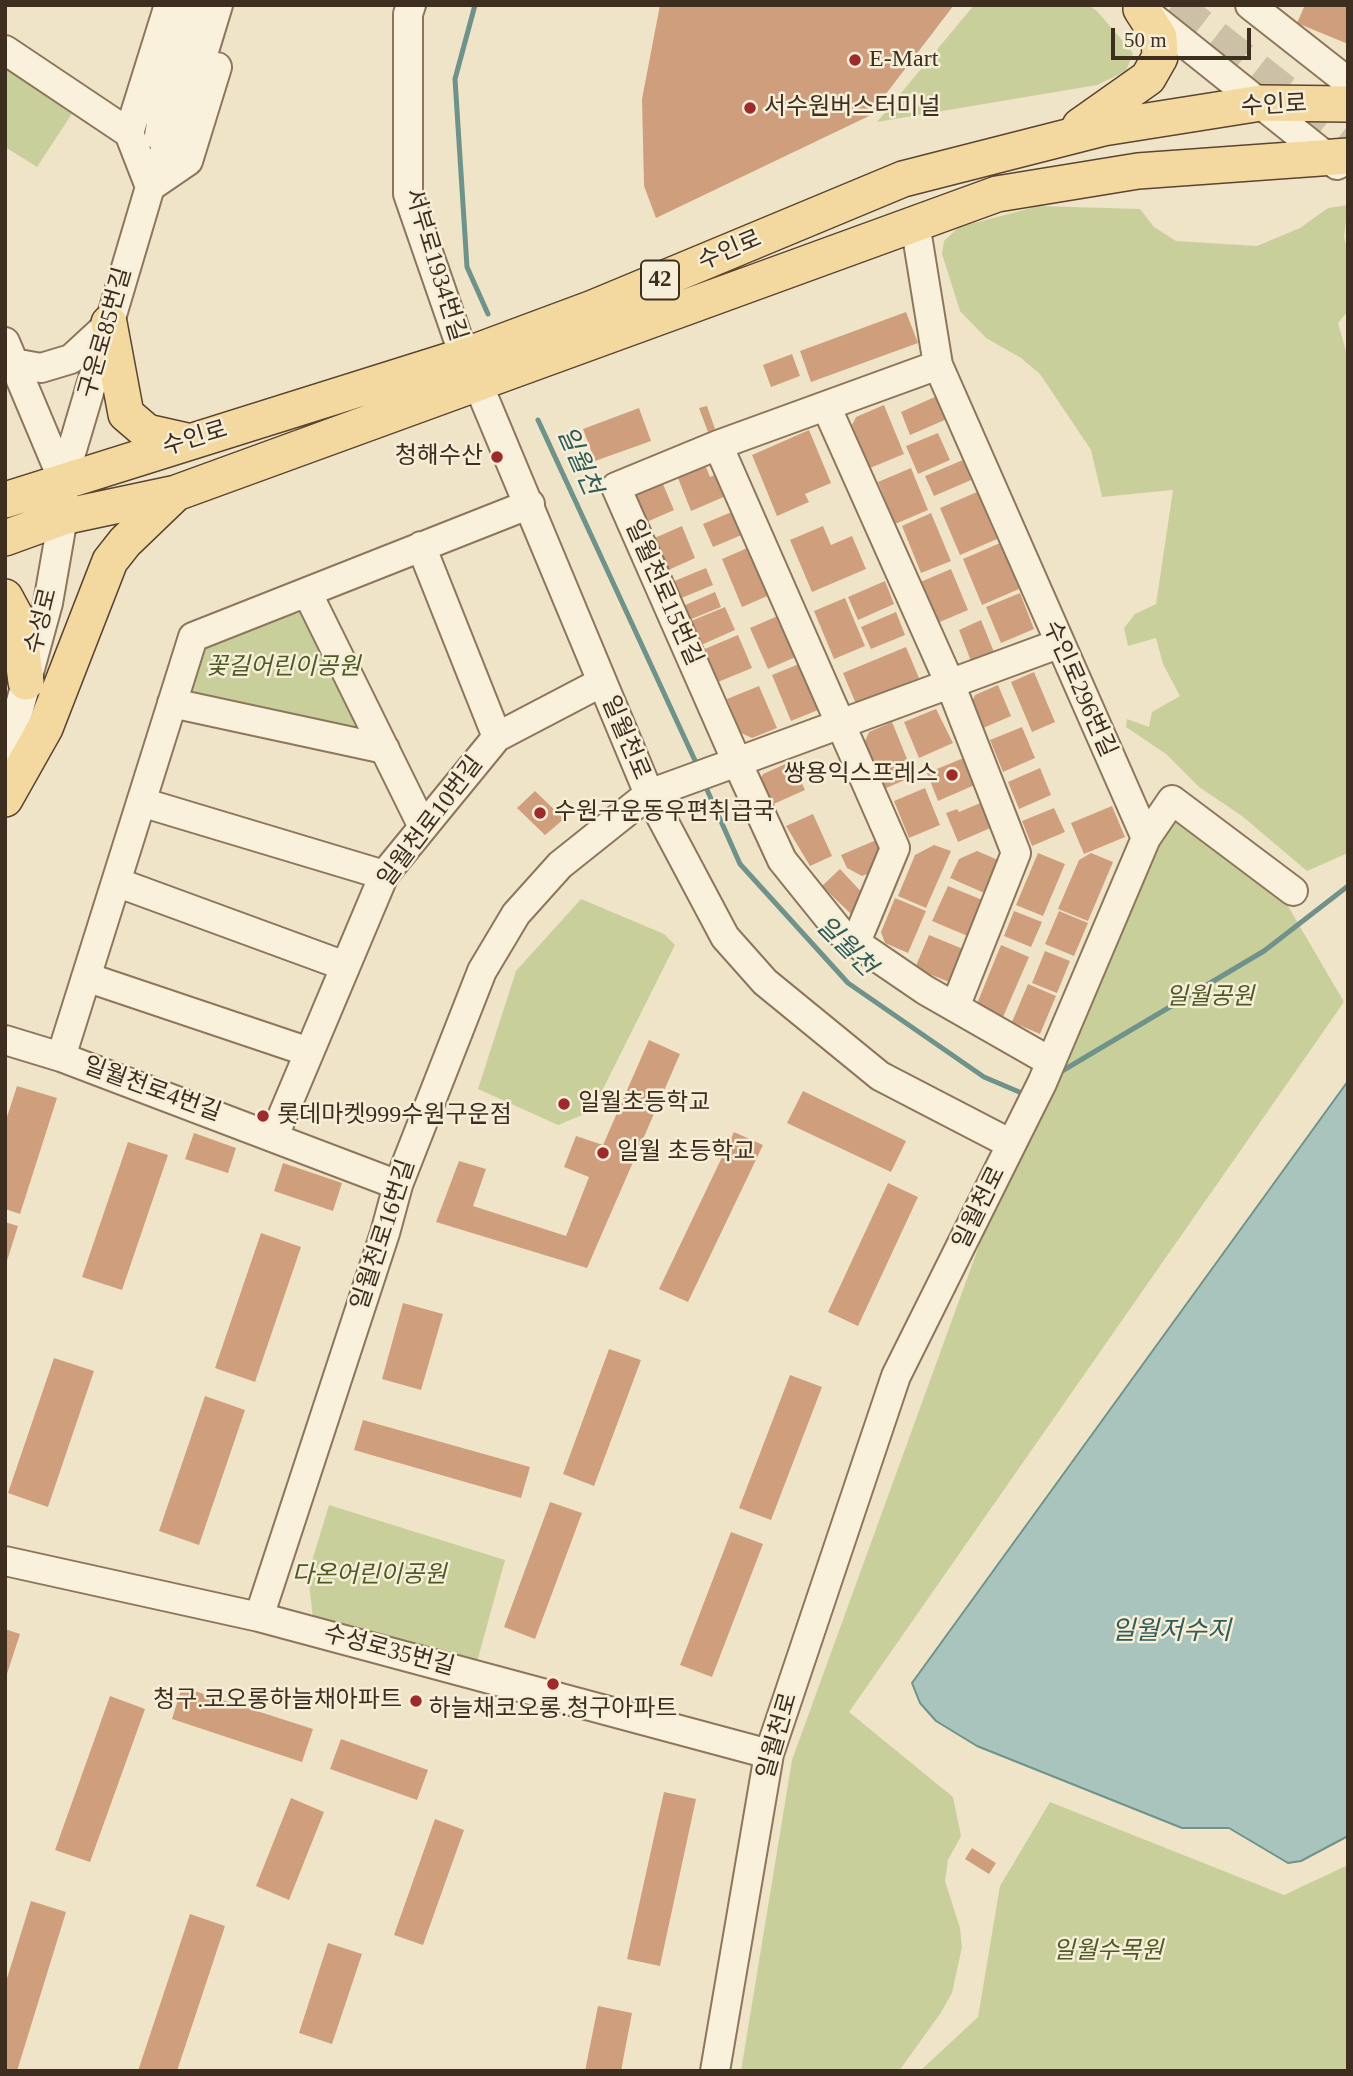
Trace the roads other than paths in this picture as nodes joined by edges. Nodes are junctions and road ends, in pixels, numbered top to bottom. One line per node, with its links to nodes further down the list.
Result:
1 (190, 5): 15 (street, 구운로85번길)
2 (218, 5): 15 (street, 구운로85번길)
3 (237, 5): 15 (street)
4 (411, 5): 20 (street, 서부로1934번길)
5 (1250, 5): 9 (street)
6 (1145, 6): 10 (street); 13 (main road)
7 (160, 10): 12 (street)
8 (5, 50): 12 (street)
9 (1348, 82)
10 (1261, 103): 11 (main road, 수인로 / 42); 13 (main road, 수인로 / 42); 14 (street)
11 (1348, 104)
12 (129, 132): 15 (street)
13 (1065, 136): 20 (main road, 수인로 / 42)
14 (1340, 162): 16 (main road, 수인로)
15 (150, 187): 17 (street, 구운로85번길)
16 (915, 223): 19 (street, 수인로296번길); 20 (main road, 수인로)
17 (109, 323): 18 (street); 22 (main road); 24 (street, 구운로85번길)
18 (8, 357): 24 (street)
19 (938, 365): 21 (street, 일월천로15번길); 33 (street, 수인로296번길)
20 (471, 370): 22 (main road, 수인로 / 42); 25 (main road, 수인로); 27 (street, 일월천로)
21 (826, 406): 23 (street, 일월천로15번길); 36 (street)
22 (187, 441): 24 (main road, 수인로 / 42)
23 (718, 444): 38 (street); 42 (street, 일월천로15번길)
24 (63, 480): 26 (main road, 수인로 / 42); 28 (street, 수성로)
25 (176, 493): 28 (main road, 수인로); 44 (main road)
26 (5, 500)
27 (530, 504): 30 (street, 일월천로4번길); 35 (street, 일월천로)
28 (64, 517): 29 (main road, 수인로); 34 (street, 수성로)
29 (5, 538)
30 (421, 546): 31 (street, 일월천로4번길); 39 (street)
31 (307, 592): 37 (street, 일월천로4번길); 40 (street)
32 (5, 597): 34 (main road)
33 (1058, 645): 36 (street); 47 (street, 수인로296번길)
34 (26, 682): 41 (street, 수성로)
35 (602, 682): 39 (street, 일월천로10번길); 43 (street, 일월천로)
36 (950, 686): 38 (street); 54 (street)
37 (172, 703): 40 (street); 45 (street, 일월천로4번길)
38 (843, 724): 42 (street); 51 (street)
39 (498, 737): 46 (street, 일월천로10번길)
40 (385, 750): 46 (street)
41 (5, 760)
42 (726, 767): 43 (street); 51 (street, 일월천로15번길)
43 (649, 794): 60 (street, 일월천로); 61 (street, 일월천로16번길)
44 (5, 799)
45 (141, 802): 48 (street); 49 (street, 일월천로4번길)
46 (422, 825): 48 (street, 일월천로10번길)
47 (1146, 838): 50 (street); 58 (street)
48 (384, 875): 52 (street, 일월천로10번길)
49 (116, 882): 52 (street); 53 (street, 일월천로4번길)
50 (1293, 891)
51 (856, 942): 54 (street, 일월천로15번길)
52 (345, 966): 56 (street, 일월천로10번길)
53 (86, 977): 56 (street); 57 (street, 일월천로4번길)
54 (955, 1007): 58 (street, 일월천로15번길)
55 (5, 1040): 57 (street)
56 (309, 1052): 59 (street, 일월천로10번길)
57 (61, 1057): 59 (street, 일월천로4번길)
58 (1046, 1073): 60 (street)
59 (274, 1136): 61 (street, 일월천로4번길)
60 (1011, 1144): 64 (street, 일월천로)
61 (398, 1185): 63 (street, 일월천로16번길)
62 (5, 1561): 63 (street, 수성로35번길)
63 (259, 1616): 64 (street, 수성로35번길)
64 (769, 1754): 65 (street, 일월천로)
65 (715, 2071)

